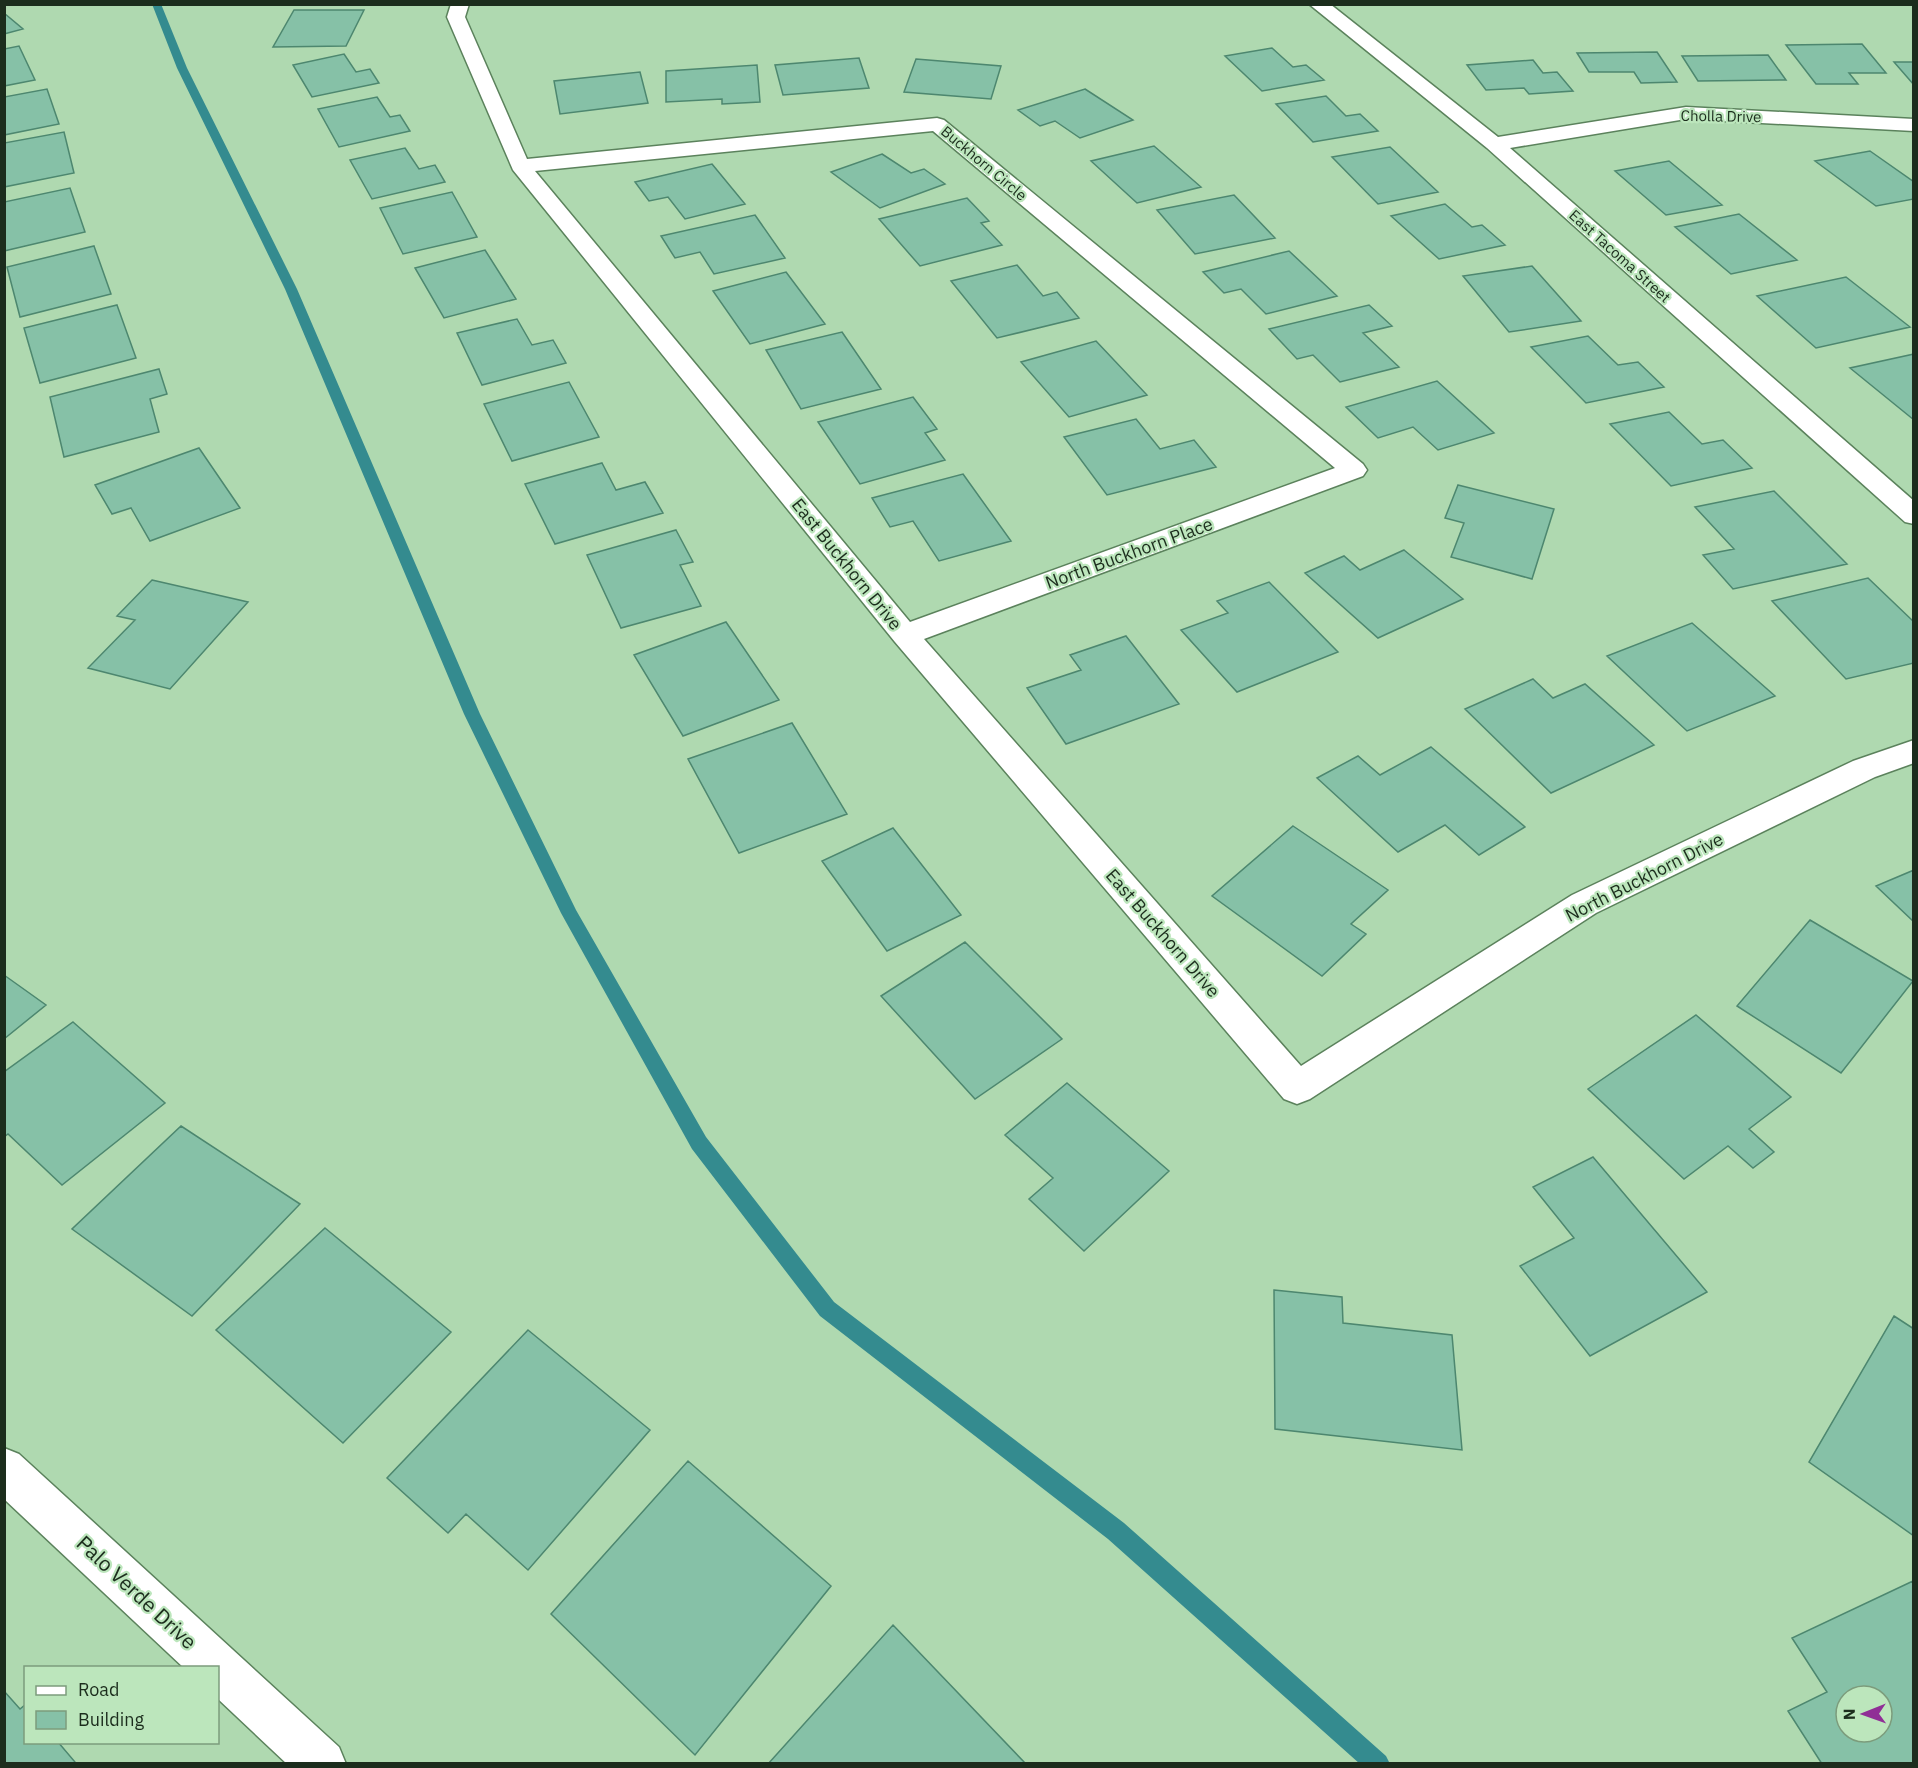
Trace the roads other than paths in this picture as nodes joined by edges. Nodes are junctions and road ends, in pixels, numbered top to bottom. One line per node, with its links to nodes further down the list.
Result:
1 (460, 4): 5 (street, East Buckhorn Drive)
2 (1318, 4): 4 (street, East Tacoma Street)
3 (1910, 127): 4 (street, Cholla Drive)
4 (1494, 144): 7 (street, East Tacoma Street)
5 (520, 166): 6 (street, Buckhorn Circle); 8 (street, East Buckhorn Drive)
6 (1354, 470): 8 (street, North Buckhorn Place)
7 (1914, 516)
8 (905, 635): 10 (street, East Buckhorn Drive)
9 (1914, 751): 10 (street, North Buckhorn Drive)
10 (1297, 1088)
11 (4, 1469): 12 (street, Palo Verde Drive)
12 (216, 1666)
13 (219, 1668): 14 (street, Palo Verde Drive)
14 (322, 1764)

